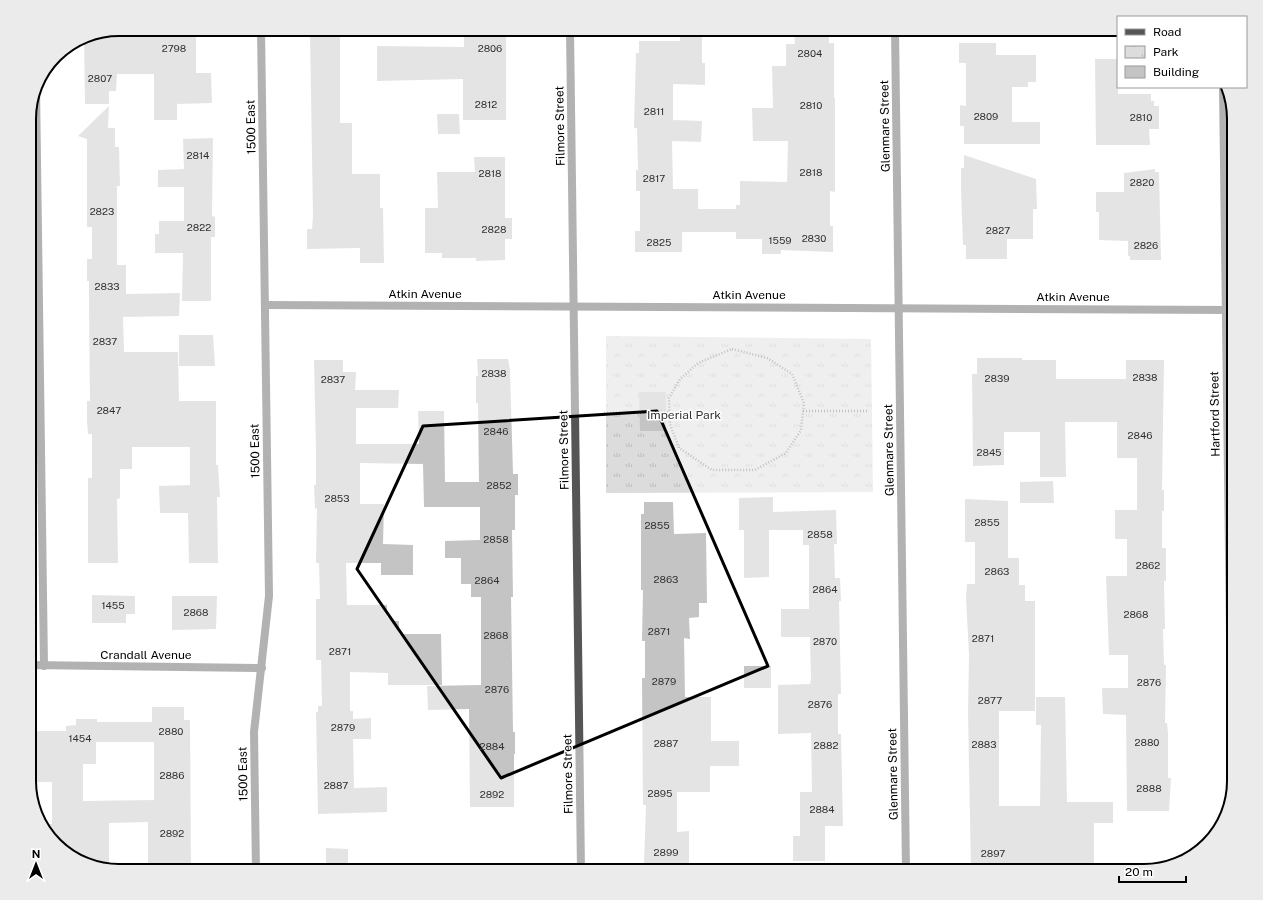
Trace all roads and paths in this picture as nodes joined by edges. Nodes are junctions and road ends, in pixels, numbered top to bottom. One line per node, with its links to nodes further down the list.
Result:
1 (261, 36): 7 (street, 1500 East)
2 (570, 36): 8 (street, Filmore Street)
3 (895, 36): 9 (street, Glenmare Street)
4 (1223, 93): 6 (street, Hartford Street)
5 (36, 111): 16 (street)
6 (1227, 214)
7 (265, 305): 8 (street, Atkin Avenue); 17 (street, 1500 East)
8 (574, 307): 9 (street, Atkin Avenue); 19 (street, Filmore Street)
9 (899, 308): 10 (street, Atkin Avenue); 20 (street, Glenmare Street)
10 (1227, 310)
11 (803, 411): 12 (path); 13 (path); 13 (path)
12 (868, 411)
13 (670, 412): 14 (path)
14 (604, 413)
15 (36, 665): 16 (street, Crandall Avenue)
16 (44, 666): 17 (street, Crandall Avenue)
17 (262, 668): 18 (street, 1500 East)
18 (256, 864)
19 (581, 864)
20 (906, 864)

